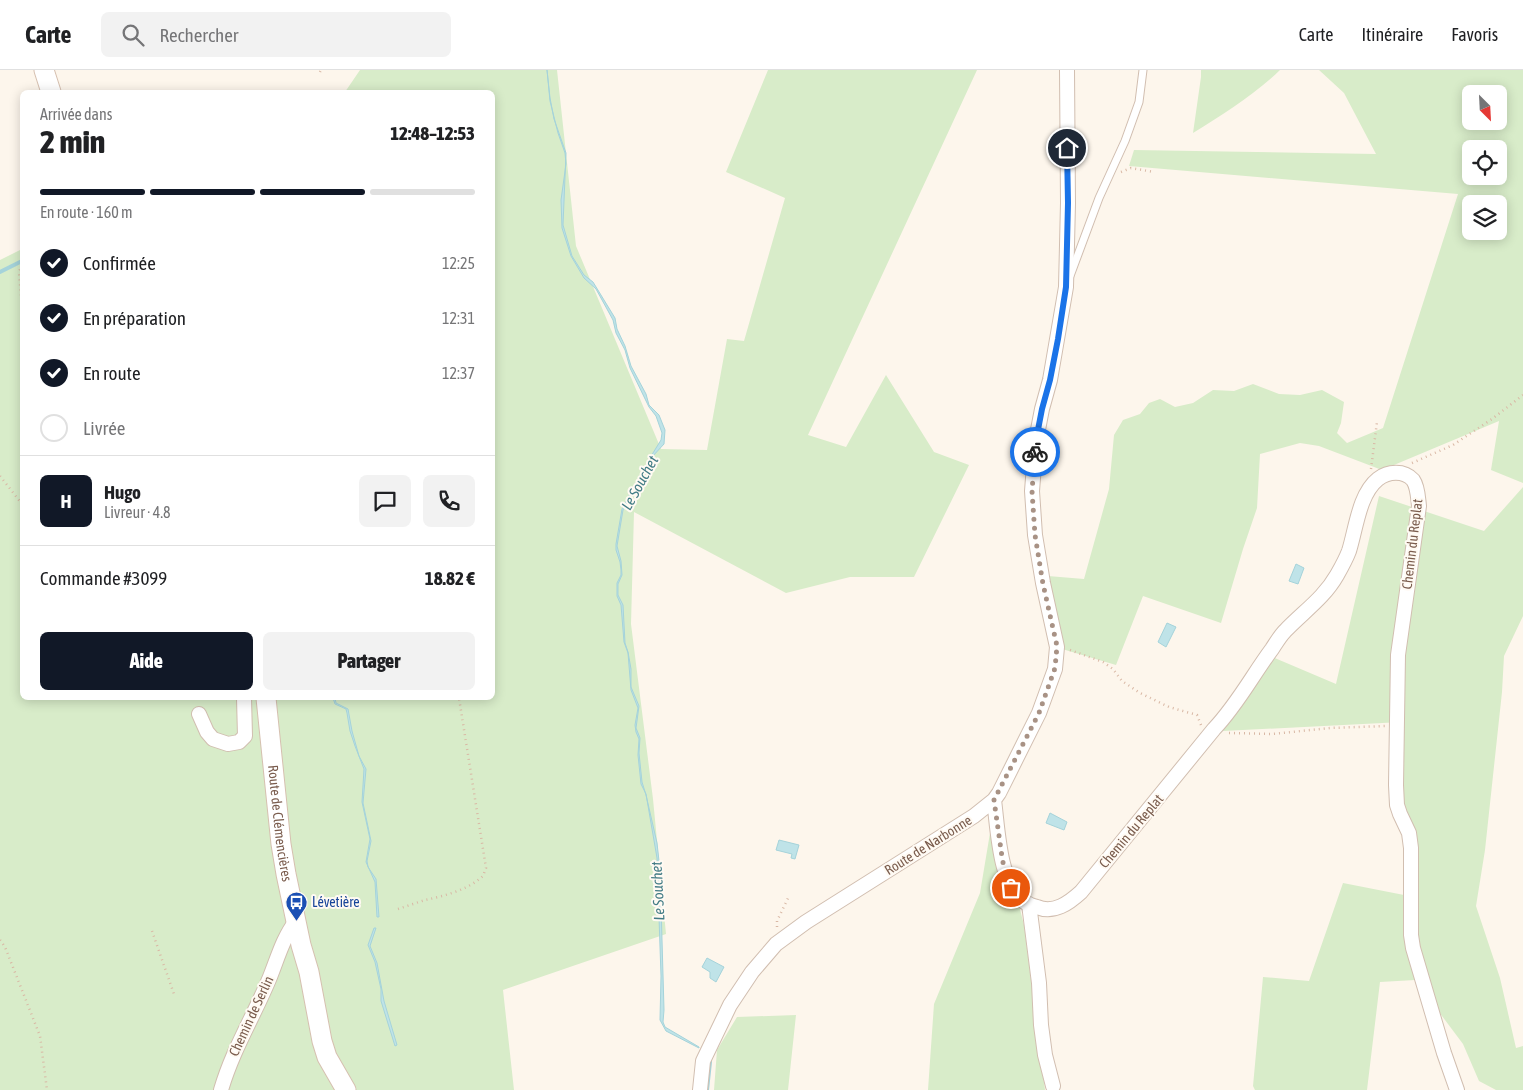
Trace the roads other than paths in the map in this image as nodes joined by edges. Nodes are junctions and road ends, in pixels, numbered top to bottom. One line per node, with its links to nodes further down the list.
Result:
1 (44, 70): 4 (street)
2 (1067, 70): 5 (street, Route de Narbonne)
3 (1143, 70): 5 (lane)
4 (50, 90)
5 (1066, 287): 9 (street, Route de Narbonne)
6 (244, 700): 8 (street)
7 (266, 700): 11 (street, Route de Clémencières)
8 (199, 714)
9 (994, 800): 10 (street); 17 (street, Route de Narbonne)
10 (1029, 904): 14 (street); 18 (street, Chemin du Replat)
11 (296, 921): 12 (street, Chemin de Serlin); 13 (street, Route de Clémencières)
12 (282, 942): 13 (street); 15 (street, Chemin de Serlin)
13 (301, 945): 16 (street, Route de Clémencières)
14 (1053, 1086)
15 (221, 1090)
16 (346, 1090)
17 (700, 1090)
18 (1457, 1090)

